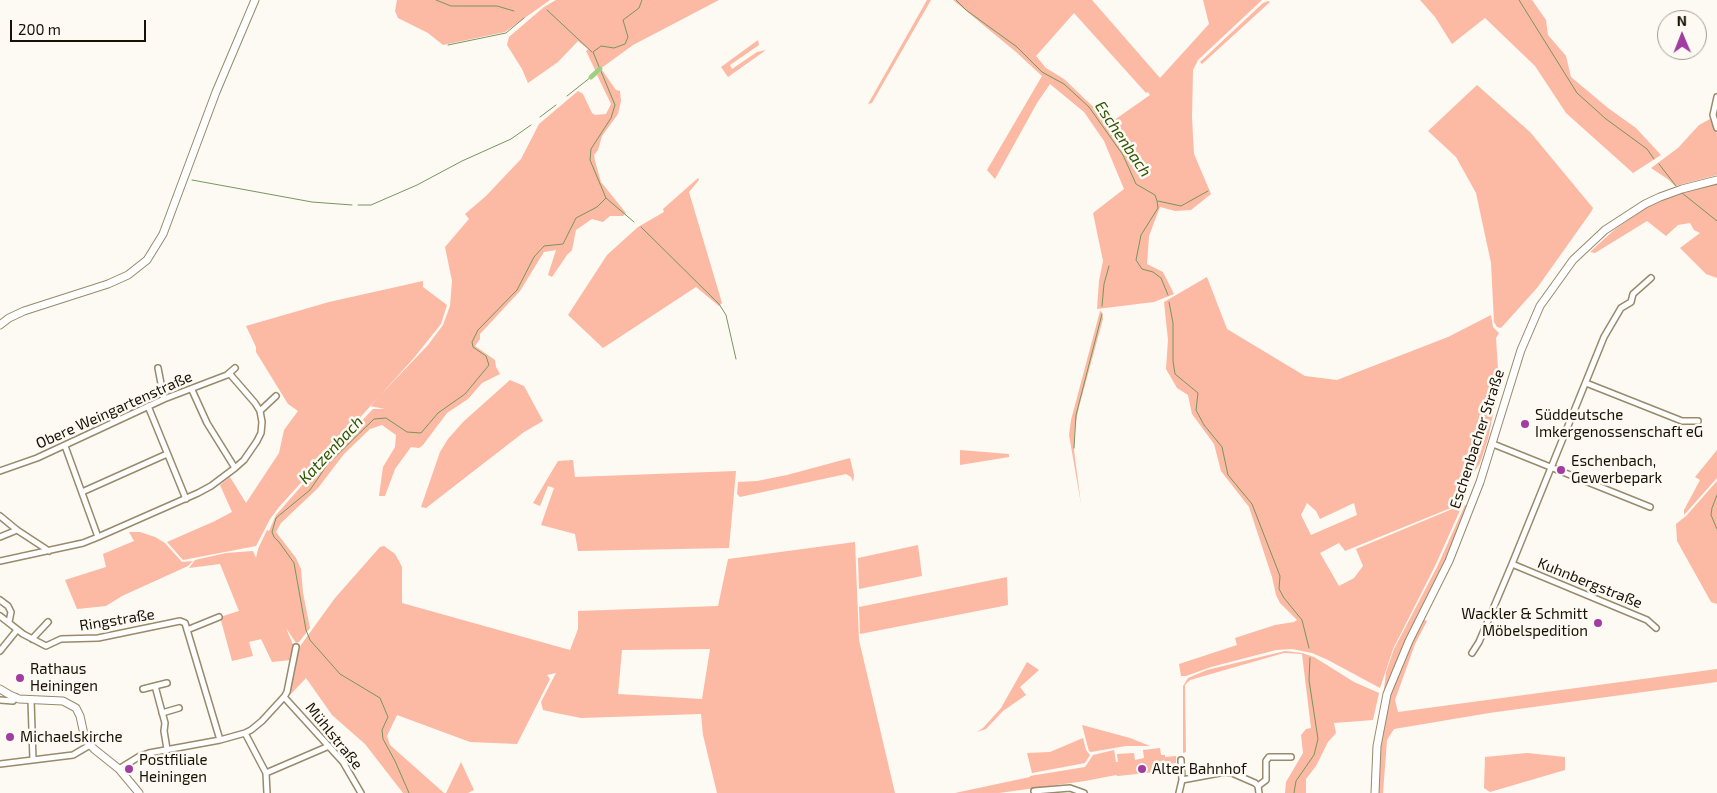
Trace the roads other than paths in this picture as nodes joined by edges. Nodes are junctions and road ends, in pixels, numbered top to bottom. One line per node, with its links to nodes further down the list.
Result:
1 (254, 0): 6 (street)
2 (1717, 97): 3 (street)
3 (1717, 128)
4 (1717, 180): 17 (street, Eschenbacher Straße)
5 (1651, 278): 10 (street)
6 (0, 325)
7 (158, 368): 13 (street)
8 (235, 368): 9 (street, Obere Weingartenstraße)
9 (229, 373): 11 (street, Obere Weingartenstraße); 15 (street)
10 (1586, 383): 16 (street); 21 (street)
11 (192, 390): 13 (street, Obere Weingartenstraße); 20 (street)
12 (276, 396): 15 (street)
13 (164, 399): 14 (street, Obere Weingartenstraße)
14 (148, 406): 18 (street, Obere Weingartenstraße); 19 (street)
15 (260, 411): 20 (street)
16 (1698, 421)
17 (1492, 444): 21 (street); 75 (street, Eschenbacher Straße)
18 (65, 446): 22 (street, Obere Weingartenstraße); 23 (street)
19 (167, 454): 23 (street); 24 (street)
20 (235, 468): 24 (street)
21 (1550, 468): 25 (street); 32 (street)
22 (0, 471)
23 (82, 492): 29 (street)
24 (186, 499): 29 (street)
25 (1650, 507)
26 (0, 516): 27 (street)
27 (17, 530): 28 (street); 30 (street)
28 (0, 537)
29 (98, 537): 30 (street)
30 (49, 551): 31 (street)
31 (0, 561)
32 (1512, 564): 38 (street, Kuhnbergstraße); 44 (street)
33 (0, 600): 36 (street)
34 (0, 616): 36 (street)
35 (219, 617): 40 (street)
36 (9, 622): 39 (street)
37 (48, 622): 41 (street)
38 (1656, 628)
39 (17, 630): 41 (street); 43 (street)
40 (187, 630): 41 (street, Ringstraße); 56 (street)
41 (32, 639)
42 (296, 647): 50 (street)
43 (0, 651)
44 (1472, 653)
45 (167, 683): 46 (street)
46 (155, 686): 48 (street); 54 (street)
47 (0, 689): 49 (street)
48 (143, 689)
49 (16, 697): 51 (street); 52 (street)
50 (284, 697): 55 (street); 58 (street, Mühlstraße)
51 (0, 700)
52 (31, 700): 57 (street); 61 (street)
53 (180, 708): 54 (street)
54 (162, 713): 59 (street)
55 (245, 733): 56 (street); 65 (street)
56 (220, 740): 59 (street)
57 (90, 745): 61 (street); 64 (street)
58 (329, 746): 65 (street); 72 (street, Mühlstraße)
59 (167, 749): 64 (street)
60 (1291, 756): 67 (street)
61 (33, 760): 63 (street)
62 (1181, 760): 66 (street)
63 (0, 764)
64 (119, 768): 70 (street)
65 (266, 773): 71 (street)
66 (1182, 780): 67 (street); 69 (street)
67 (1258, 786): 74 (street)
68 (1034, 791): 73 (street)
69 (1180, 791)
70 (138, 793)
71 (267, 793)
72 (361, 793)
73 (1084, 793)
74 (1259, 793)
75 (1375, 793)

